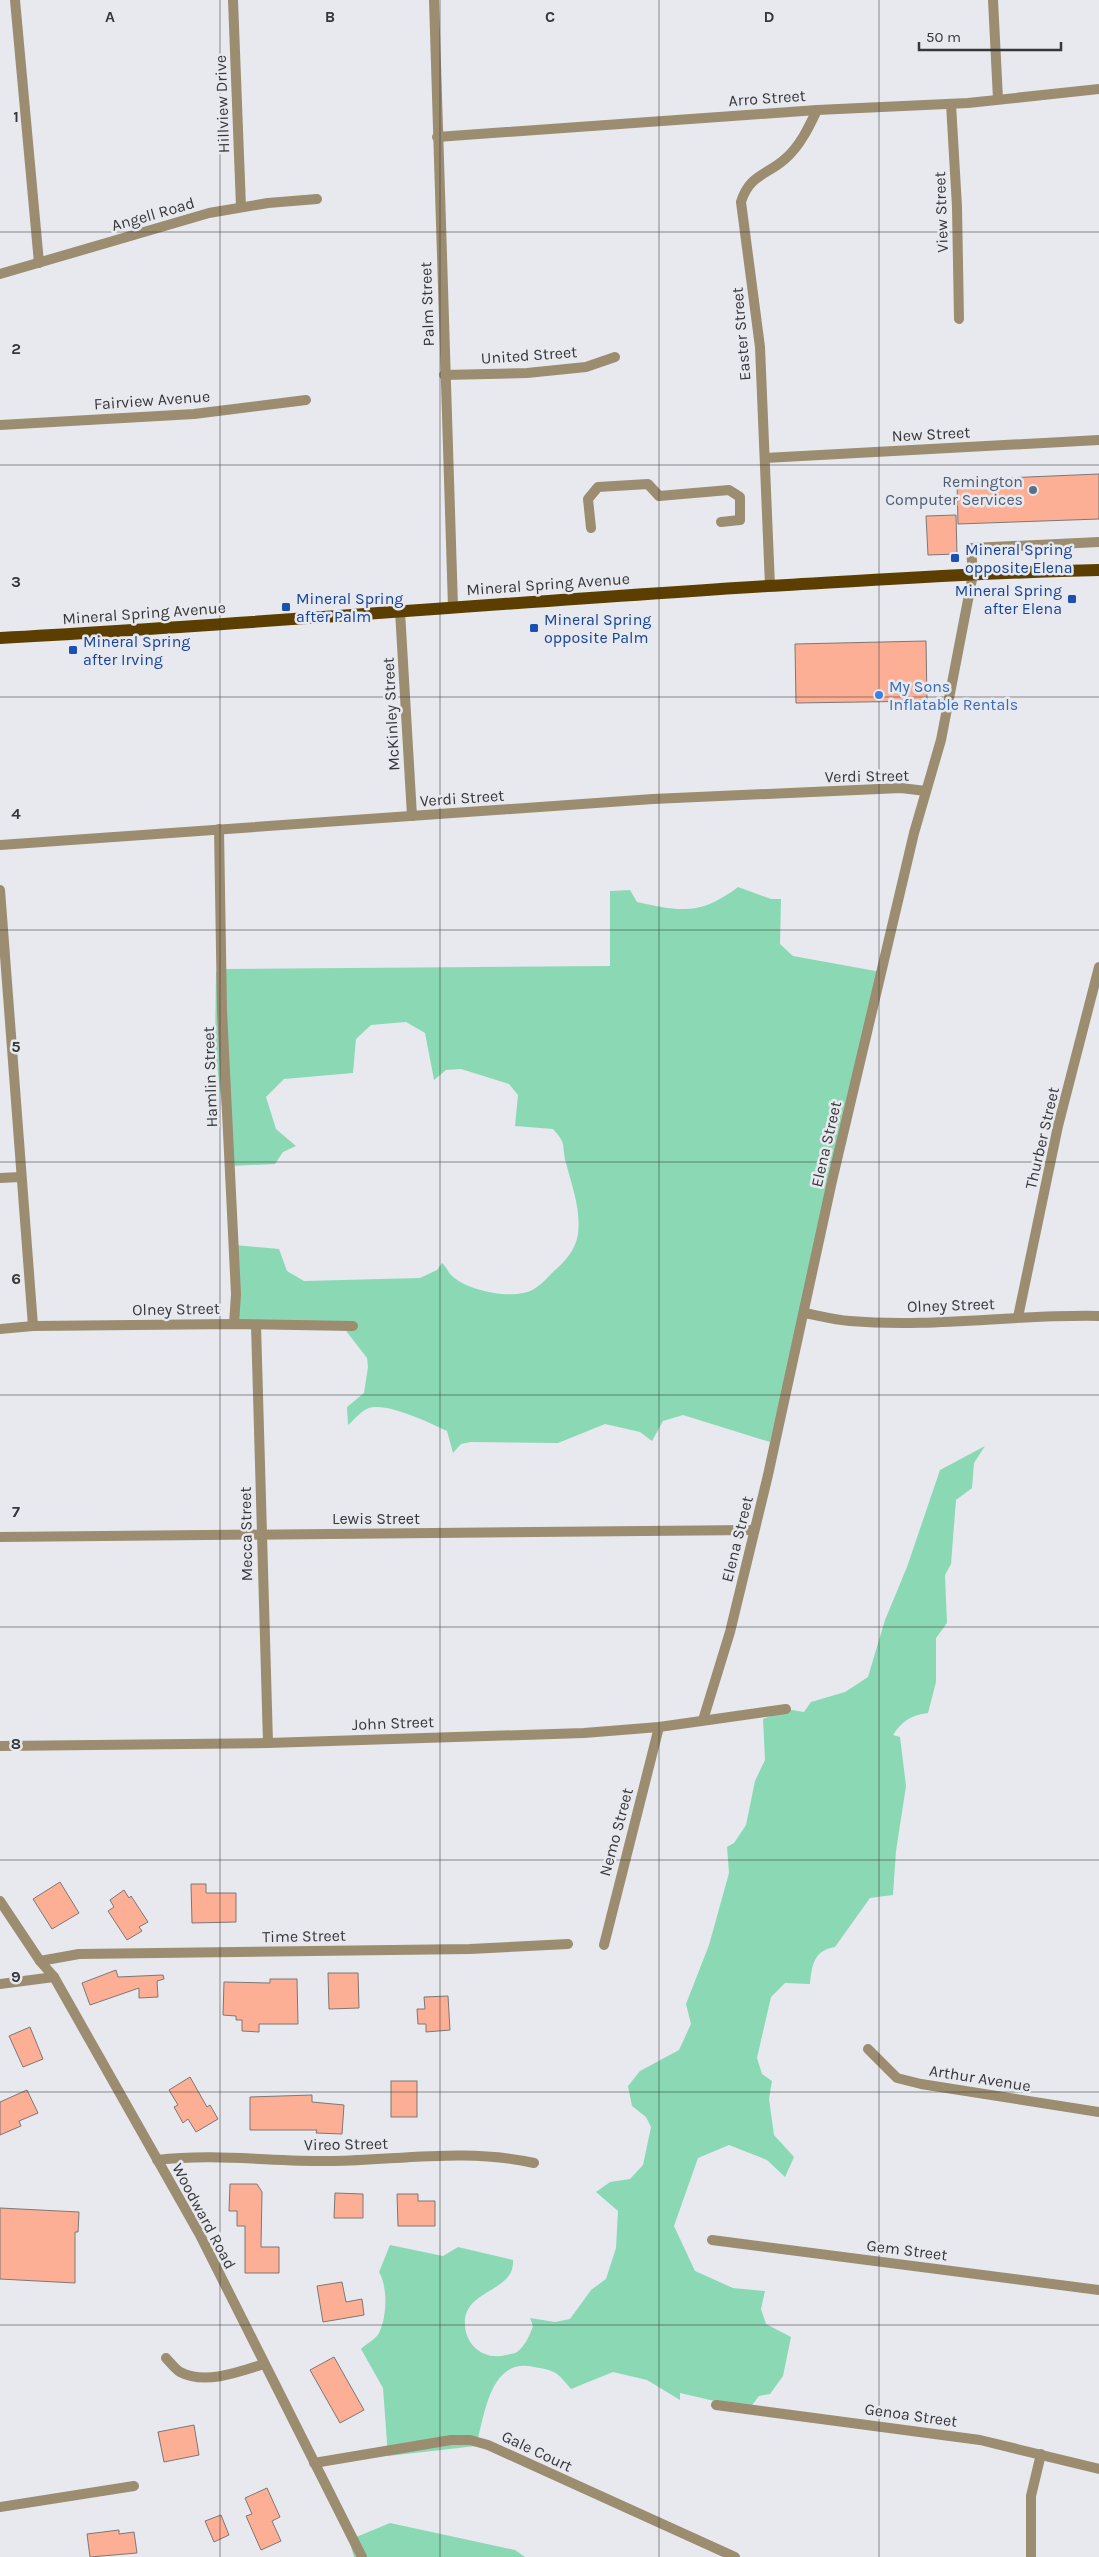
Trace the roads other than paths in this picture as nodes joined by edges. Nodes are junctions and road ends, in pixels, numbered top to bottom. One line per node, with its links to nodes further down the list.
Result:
1 (15, 0): 12 (street)
2 (233, 0): 11 (street, Hillview Drive)
3 (434, 0): 9 (street, Palm Street)
4 (992, 0): 6 (street)
5 (1099, 89): 6 (street, Arro Street)
6 (998, 99): 7 (street, Arro Street)
7 (951, 104): 8 (street, Arro Street); 14 (street, View Street)
8 (817, 110): 9 (street, Arro Street); 20 (street, Easter Street)
9 (437, 138): 16 (street, Palm Street)
10 (317, 199): 11 (street, Angell Road)
11 (241, 207): 12 (street, Angell Road)
12 (39, 263): 13 (street, Angell Road)
13 (0, 274)
14 (959, 319)
15 (615, 357): 16 (street, United Street)
16 (444, 375): 27 (street, Palm Street)
17 (306, 400): 18 (street, Fairview Avenue)
18 (0, 425)
19 (1099, 440): 20 (street, New Street)
20 (766, 458): 26 (street, Easter Street)
21 (722, 522): 22 (street)
22 (591, 528)
23 (1099, 542): 25 (street, Elena Street)
24 (1099, 570): 25 (main road, Mineral Spring Avenue)
25 (972, 574): 26 (main road, Mineral Spring Avenue); 30 (street, Elena Street)
26 (770, 586): 27 (main road, Mineral Spring Avenue)
27 (453, 607): 28 (main road, Mineral Spring Avenue)
28 (400, 612): 29 (main road, Mineral Spring Avenue); 31 (street, McKinley Street)
29 (0, 638)
30 (926, 791): 31 (street, Verdi Street); 38 (street, Elena Street)
31 (412, 816): 32 (street, Verdi Street)
32 (219, 829): 33 (street, Verdi Street); 41 (street, Hamlin Street)
33 (0, 845)
34 (0, 890): 36 (street)
35 (1099, 967): 40 (street, Thurber Street)
36 (21, 1177): 37 (street); 43 (street)
37 (0, 1178)
38 (805, 1313): 40 (street, Olney Street); 46 (street, Elena Street)
39 (1099, 1316): 40 (street, Olney Street)
40 (1018, 1317)
41 (234, 1324): 42 (street, Olney Street); 43 (street, Olney Street)
42 (256, 1325): 44 (street, Olney Street); 47 (street, Mecca Street)
43 (33, 1326): 45 (street, Olney Street)
44 (353, 1326)
45 (0, 1329)
46 (753, 1530): 47 (street, Lewis Street); 50 (street, Elena Street)
47 (261, 1534): 48 (street, Lewis Street); 52 (street, Mecca Street)
48 (0, 1536)
49 (786, 1709): 50 (street, John Street)
50 (703, 1720): 51 (street, John Street)
51 (659, 1727): 52 (street, John Street); 56 (street, Nemo Street)
52 (268, 1742): 53 (street, John Street)
53 (0, 1746)
54 (0, 1900): 57 (street, Woodward Road)
55 (568, 1944): 57 (street, Time Street)
56 (604, 1945)
57 (40, 1961): 58 (street, Woodward Road)
58 (54, 1977): 59 (street); 62 (street, Woodward Road)
59 (0, 1984)
60 (868, 2049): 61 (street, Arthur Avenue)
61 (1099, 2112)
62 (158, 2160): 63 (street, Vireo Street); 67 (street, Woodward Road)
63 (534, 2163)
64 (712, 2240): 65 (street, Gem Street)
65 (1099, 2290)
66 (166, 2358): 67 (street)
67 (264, 2364): 70 (street, Woodward Road)
68 (716, 2406): 69 (street, Genoa Street)
69 (1041, 2454): 71 (street, Genoa Street); 76 (street)
70 (314, 2463): 74 (street, Woodward Road); 75 (street, Gale Court)
71 (1099, 2469)
72 (134, 2486): 73 (street)
73 (0, 2508)
74 (362, 2557)
75 (735, 2557)
76 (1031, 2557)

